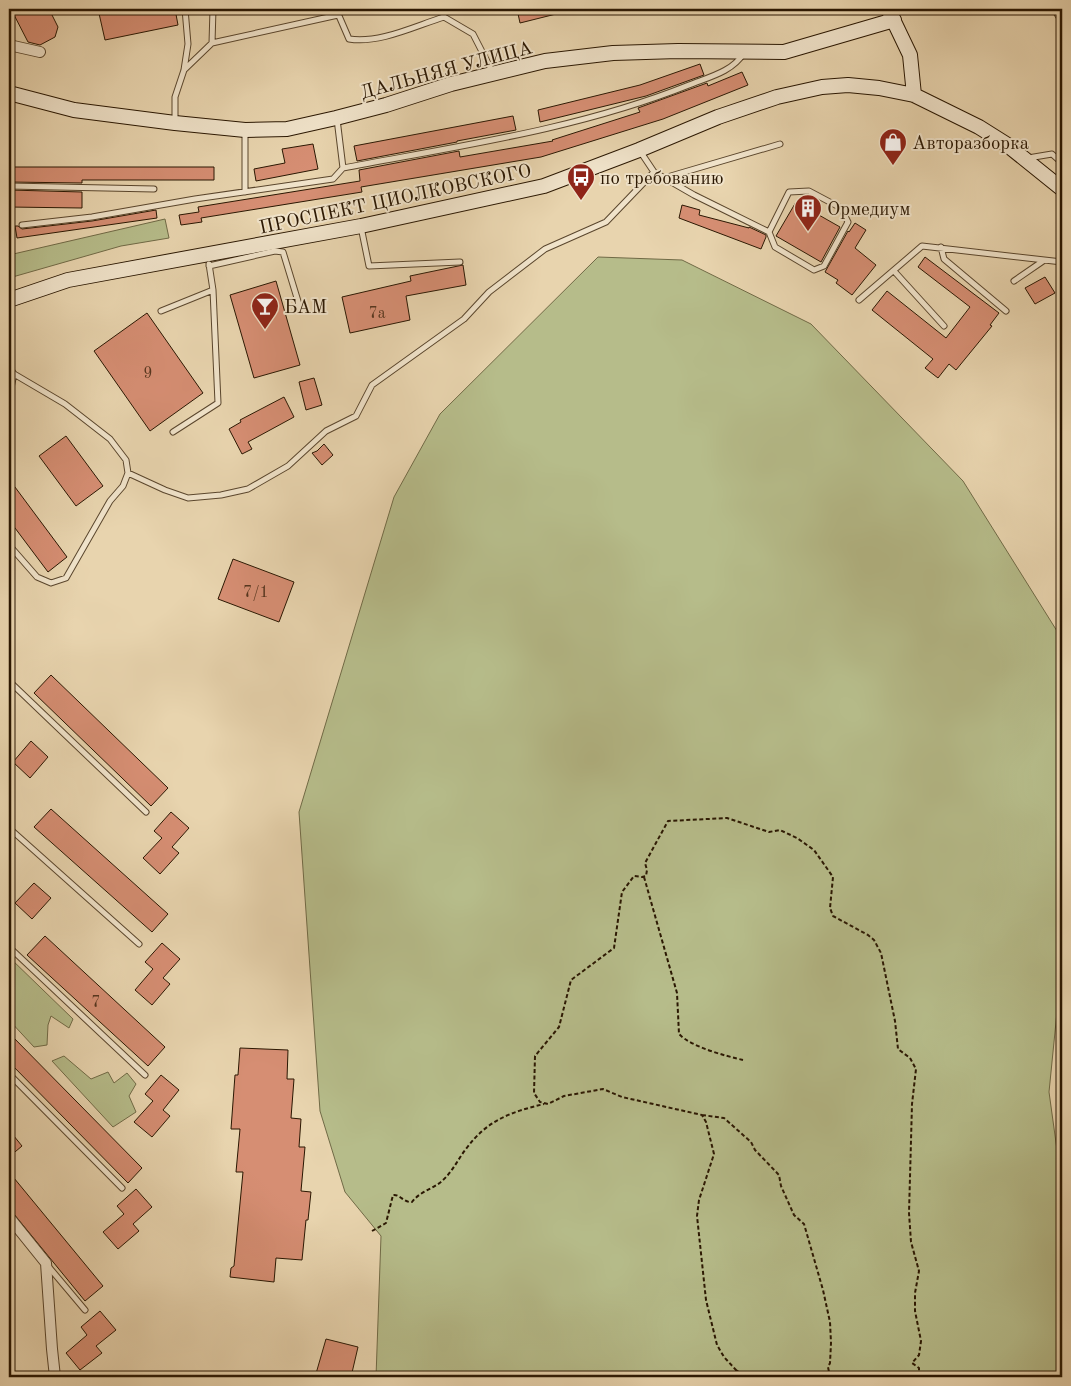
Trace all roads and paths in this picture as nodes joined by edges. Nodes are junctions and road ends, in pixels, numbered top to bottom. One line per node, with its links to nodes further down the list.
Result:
1 (185, 9): 13 (lane)
2 (213, 9): 9 (lane)
3 (443, 9): 7 (lane)
4 (1054, 9): 8 (lane)
5 (337, 12): 7 (lane); 9 (lane)
6 (891, 15): 11 (main road, ДАЛЬНЯЯ УЛИЦА); 16 (main road)
7 (444, 17): 14 (lane)
8 (1062, 22)
9 (212, 43): 13 (lane)
10 (9, 45): 12 (street)
11 (745, 51): 14 (main road, ДАЛЬНЯЯ УЛИЦА); 24 (lane)
12 (40, 52)
13 (184, 70): 18 (lane)
14 (493, 74): 17 (main road, ДАЛЬНЯЯ УЛИЦА)
15 (9, 93): 18 (main road, ДАЛЬНЯЯ УЛИЦА)
16 (914, 95): 21 (main road, ПРОСПЕКТ ЦИОЛКОВСКОГО); 22 (main road)
17 (336, 118): 19 (main road, ДАЛЬНЯЯ УЛИЦА); 24 (lane)
18 (175, 124): 19 (main road, ДАЛЬНЯЯ УЛИЦА)
19 (245, 130): 30 (lane)
20 (780, 144): 26 (lane)
21 (639, 150): 25 (lane); 32 (main road, ПРОСПЕКТ ЦИОЛКОВСКОГО)
22 (1025, 159): 23 (lane); 29 (main road)
23 (1062, 163)
24 (343, 168): 30 (lane)
25 (654, 172): 26 (lane); 52 (lane)
26 (664, 178): 33 (lane)
27 (9, 186): 28 (lane)
28 (154, 189)
29 (1062, 189)
30 (245, 192): 31 (lane)
31 (22, 225)
32 (361, 226): 35 (main road, ПРОСПЕКТ ЦИОЛКОВСКОГО); 37 (lane)
33 (769, 232): 33 (lane)
34 (941, 247): 36 (lane); 39 (lane); 46 (lane)
35 (208, 260): 41 (lane); 42 (main road, ПРОСПЕКТ ЦИОЛКОВСКОГО); 45 (lane)
36 (1044, 260): 38 (lane); 40 (lane)
37 (460, 262)
38 (1062, 262)
39 (894, 271): 43 (lane); 47 (lane)
40 (1014, 281)
41 (213, 290): 44 (lane); 51 (lane)
42 (9, 300)
43 (859, 300)
44 (161, 311)
45 (301, 311)
46 (1006, 311)
47 (944, 326)
48 (9, 367): 49 (lane)
49 (14, 374): 50 (lane); 52 (lane)
50 (9, 397)
51 (172, 432)
52 (128, 473): 53 (lane)
53 (9, 545)
54 (9, 681): 55 (lane)
55 (146, 812)
56 (9, 828): 58 (lane)
57 (644, 877): 60 (path); 63 (path); 75 (path)
58 (139, 944)
59 (9, 946): 62 (lane)
60 (744, 1060)
61 (9, 1074): 65 (lane)
62 (146, 1075)
63 (544, 1104): 64 (path); 67 (path)
64 (702, 1114): 70 (path); 74 (path)
65 (122, 1188)
66 (9, 1217): 68 (street)
67 (372, 1231)
68 (46, 1264): 69 (lane); 71 (street)
69 (85, 1310)
70 (736, 1370): 72 (path); 73 (path)
71 (55, 1377)
72 (738, 1377)
73 (746, 1377)
74 (830, 1377)
75 (919, 1377)

